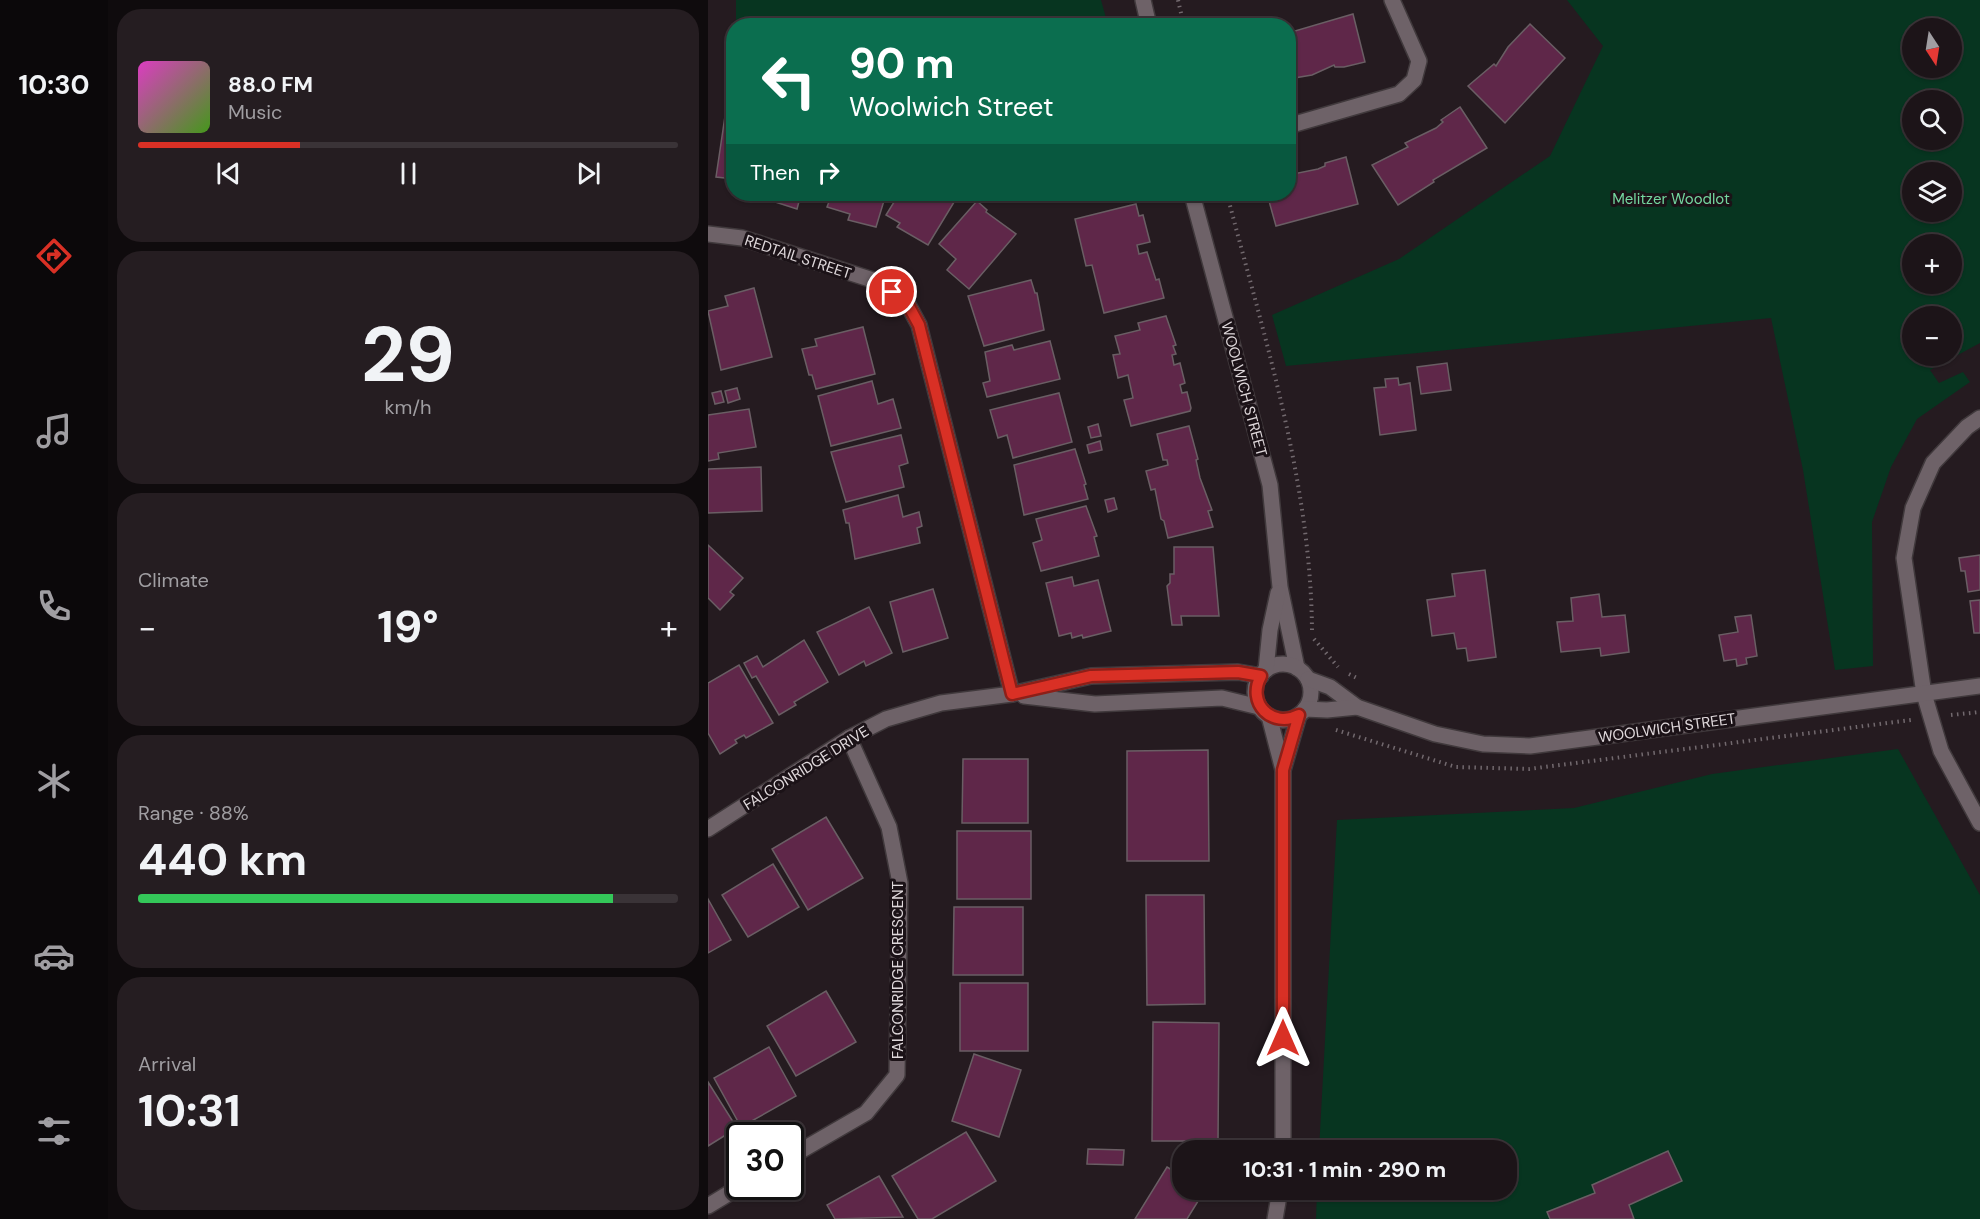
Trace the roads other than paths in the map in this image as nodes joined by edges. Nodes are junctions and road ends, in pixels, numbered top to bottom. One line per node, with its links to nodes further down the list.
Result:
1 (1143, 0): 3 (street)
2 (1392, 0): 4 (street)
3 (1147, 18)
4 (1296, 124)
5 (1194, 201): 8 (street, WOOLWICH STREET)
6 (708, 234): 12 (street, REDTAIL STREET)
7 (1980, 418): 13 (street)
8 (1280, 587): 9 (street, WOOLWICH STREET); 10 (street, WOOLWICH STREET)
9 (1264, 673): 10 (street, WOOLWICH STREET); 12 (street, FALCONRIDGE DRIVE); 15 (street, WOOLWICH STREET)
10 (1302, 674): 14 (street, WOOLWICH STREET); 16 (street, WOOLWICH STREET)
11 (1980, 686): 13 (street, WOOLWICH STREET)
12 (1012, 694): 15 (street, FALCONRIDGE DRIVE); 17 (street, FALCONRIDGE DRIVE)
13 (1924, 694): 14 (street, WOOLWICH STREET); 19 (street)
14 (1358, 707): 16 (street, WOOLWICH STREET)
15 (1264, 711): 16 (street, WOOLWICH STREET); 18 (street)
16 (1302, 712): 18 (street)
17 (849, 738): 20 (street, FALCONRIDGE DRIVE); 22 (street, FALCONRIDGE CRESCENT)
18 (1283, 770): 21 (street)
19 (1980, 823)
20 (708, 829)
21 (1283, 1140)
22 (804, 1149)
23 (726, 1195): 25 (street)
24 (1278, 1200): 26 (street)
25 (708, 1206)
26 (1275, 1219)

